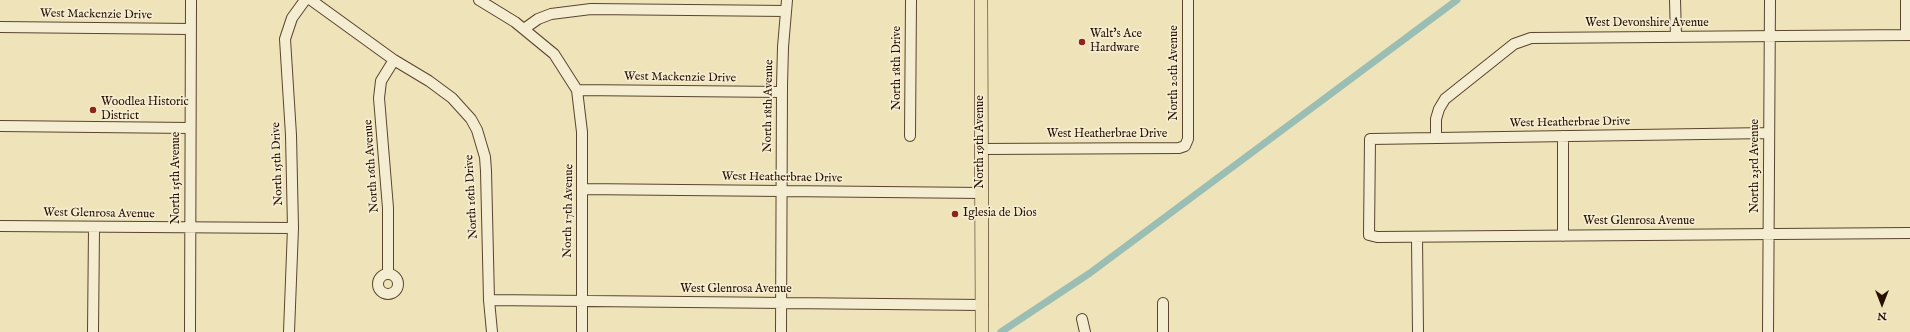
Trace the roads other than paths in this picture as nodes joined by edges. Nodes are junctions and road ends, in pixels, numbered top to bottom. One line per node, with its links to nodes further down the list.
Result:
1 (191, 0): 14 (street, North 15th Avenue)
2 (305, 0): 36 (street, North 15th Drive)
3 (311, 0): 19 (street, North 16th Drive)
4 (479, 0): 15 (street)
5 (787, 0): 12 (street, North 18th Avenue)
6 (911, 0): 25 (street, North 18th Drive)
7 (981, 0): 29 (main road, North 19th Avenue)
8 (1188, 0): 28 (street, North 20th Avenue)
9 (1676, 0): 17 (street)
10 (1770, 0): 18 (street, North 23rd Avenue)
11 (1906, 0): 16 (street)
12 (786, 11): 15 (street); 21 (street, North 18th Avenue)
13 (0, 27): 14 (street, West Mackenzie Drive)
14 (191, 29): 23 (street, North 15th Avenue)
15 (524, 29): 20 (street)
16 (1908, 35): 18 (street, West Devonshire Avenue)
17 (1676, 37): 18 (street, West Devonshire Avenue); 27 (street, West Devonshire Avenue)
18 (1770, 37): 24 (street, North 23rd Avenue)
19 (394, 60): 42 (street, North 16th Avenue); 43 (street, North 16th Drive)
20 (577, 90): 21 (street, West Mackenzie Drive); 30 (street, North 17th Avenue)
21 (782, 92): 31 (street, North 18th Avenue)
22 (0, 126): 23 (street)
23 (190, 128): 35 (street, North 15th Avenue)
24 (1769, 133): 26 (street, West Heatherbrae Drive); 38 (street, North 23rd Avenue)
25 (910, 136)
26 (1563, 136): 27 (street, West Heatherbrae Drive); 40 (street)
27 (1436, 137): 39 (street, West Heatherbrae Drive)
28 (1185, 146): 29 (street, West Heatherbrae Drive)
29 (981, 149): 32 (main road, North 19th Avenue)
30 (582, 189): 31 (street, West Heatherbrae Drive); 44 (street, North 17th Avenue)
31 (782, 191): 32 (street, West Heatherbrae Drive); 45 (street, North 18th Avenue)
32 (982, 193): 47 (main road, North 19th Avenue)
33 (0, 226): 34 (street, West Glenrosa Avenue)
34 (94, 228): 35 (street, West Glenrosa Avenue); 49 (street)
35 (190, 228): 36 (street, West Glenrosa Avenue); 50 (street, North 15th Avenue)
36 (293, 228): 51 (street, North 15th Drive)
37 (1910, 233): 38 (street, West Glenrosa Avenue)
38 (1769, 234): 40 (street, West Glenrosa Avenue); 59 (street, North 23rd Avenue)
39 (1369, 235): 41 (street, West Glenrosa Avenue)
40 (1563, 236): 41 (street, West Glenrosa Avenue)
41 (1417, 237): 58 (street)
42 (388, 274)
43 (489, 300): 44 (street, West Glenrosa Avenue); 52 (street, North 16th Drive)
44 (581, 301): 45 (street, West Glenrosa Avenue); 53 (street, North 17th Avenue)
45 (782, 303): 47 (street, West Glenrosa Avenue); 54 (street, North 18th Avenue)
46 (1163, 303): 57 (street)
47 (983, 305): 55 (main road, North 19th Avenue)
48 (1082, 319): 56 (street)
49 (92, 332)
50 (190, 332)
51 (289, 332)
52 (492, 332)
53 (582, 332)
54 (781, 332)
55 (982, 332)
56 (1084, 332)
57 (1163, 332)
58 (1418, 332)
59 (1768, 332)

